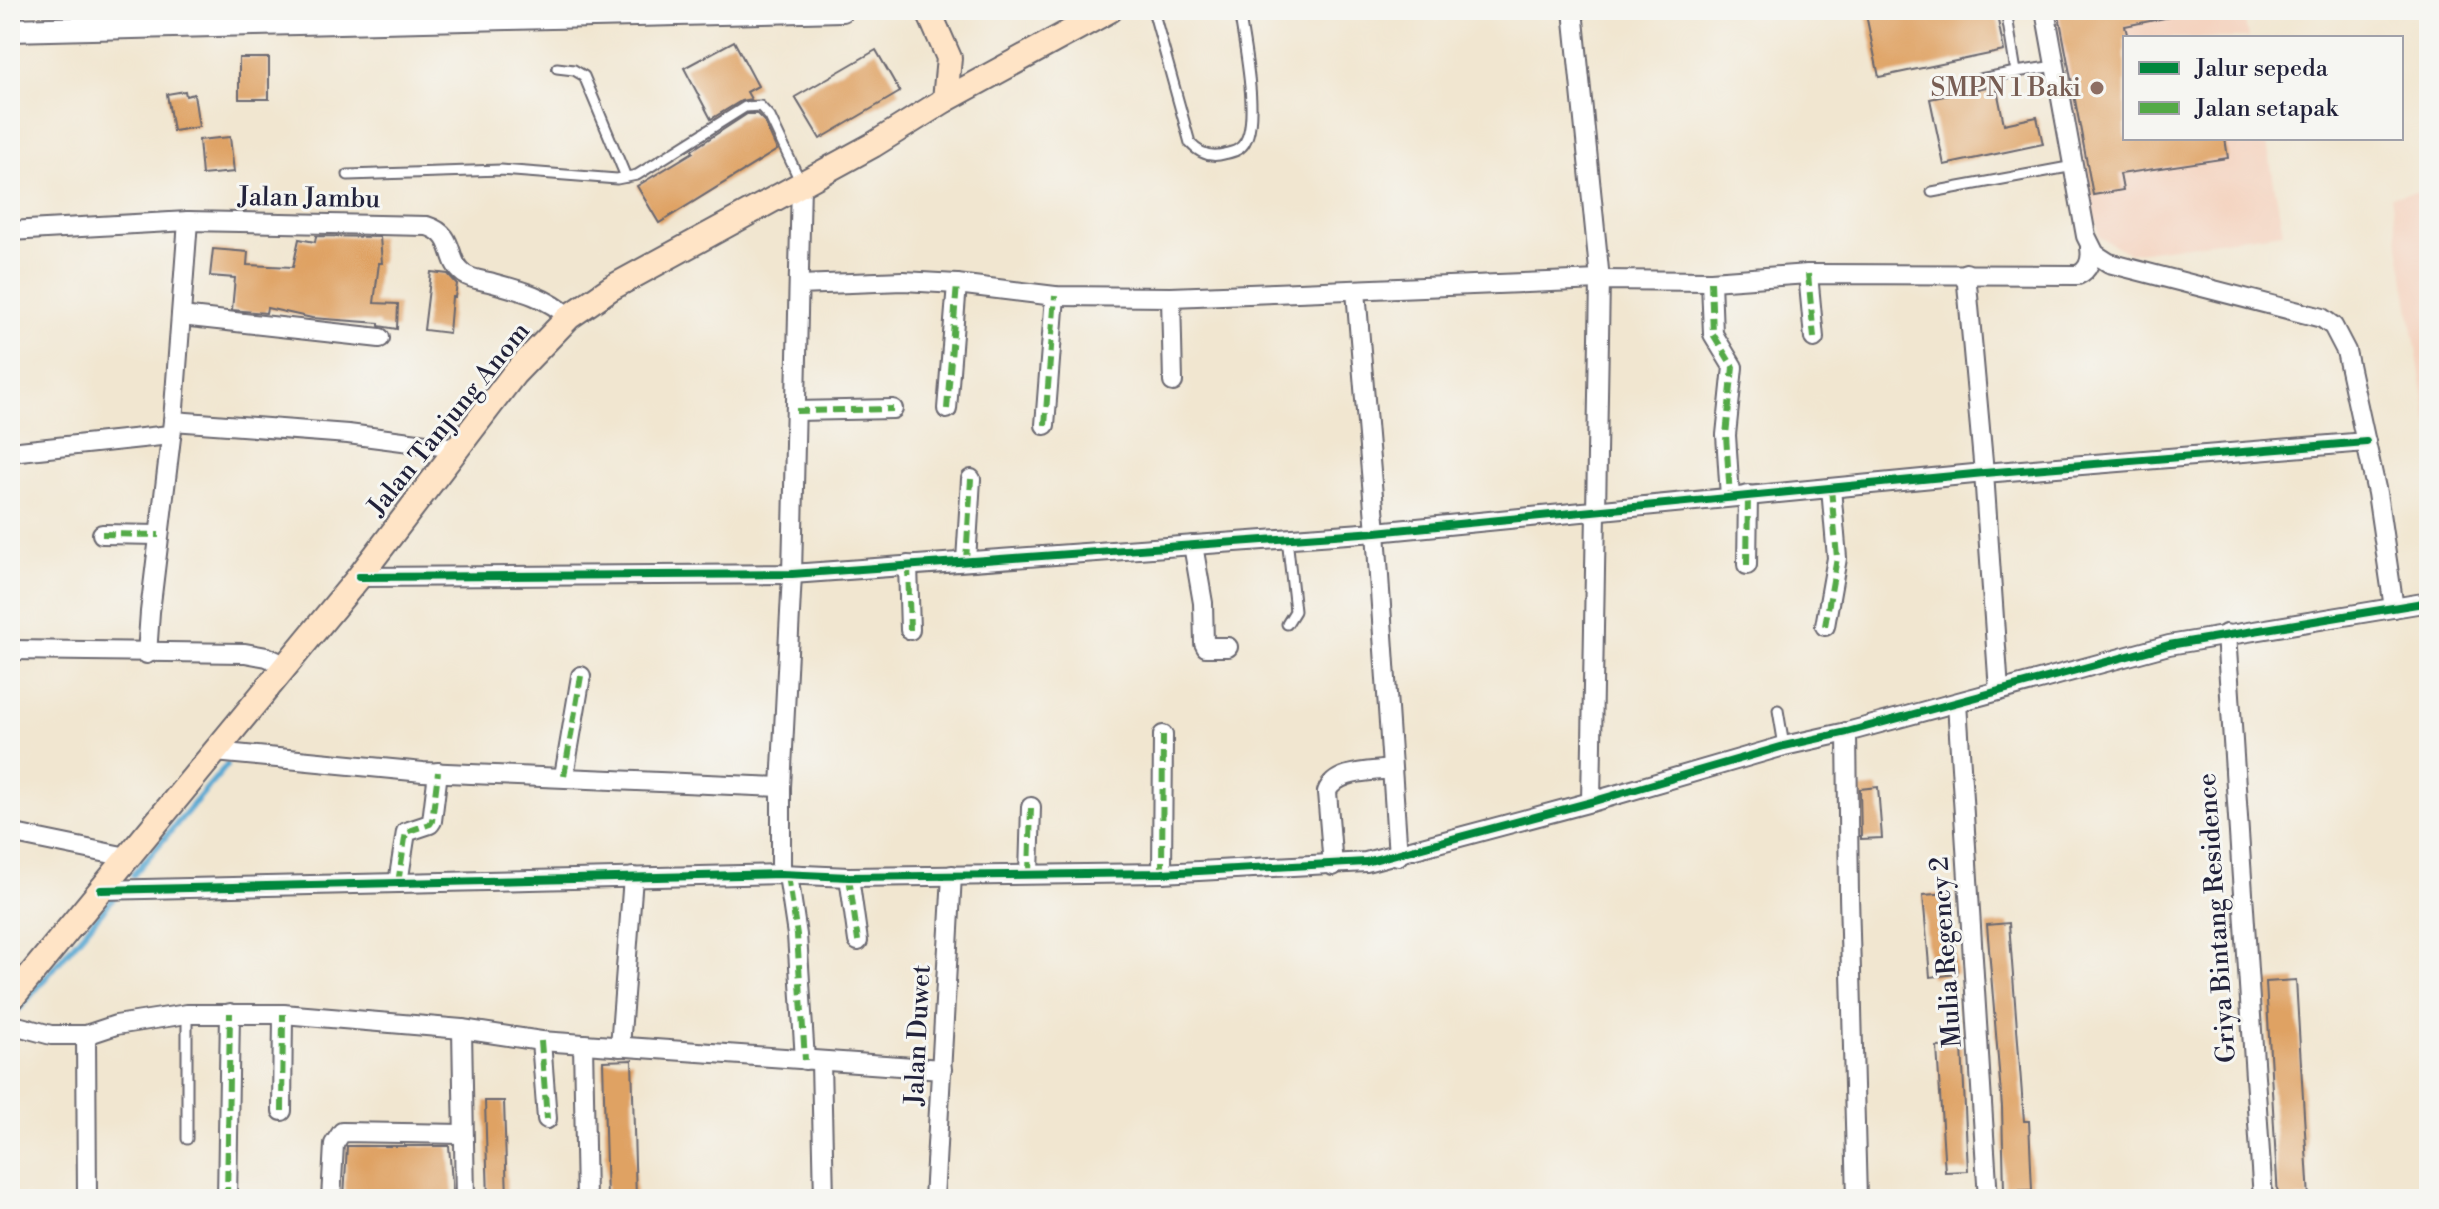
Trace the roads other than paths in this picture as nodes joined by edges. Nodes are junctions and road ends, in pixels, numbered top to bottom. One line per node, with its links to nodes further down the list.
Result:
1 (842, 10): 10 (street)
2 (928, 10): 18 (main road)
3 (1110, 10): 18 (main road, Jalan Tanjung Anom)
4 (1153, 10): 5 (lane)
5 (1239, 10)
6 (1573, 10): 29 (street)
7 (2006, 10): 16 (lane)
8 (2045, 10): 14 (street)
9 (588, 12): 10 (street); 11 (street)
10 (628, 12)
11 (492, 13): 12 (street)
12 (439, 14): 13 (street)
13 (10, 30)
14 (2055, 66): 16 (lane); 19 (street)
15 (557, 68): 21 (lane)
16 (2016, 72): 17 (lane)
17 (1980, 79)
18 (945, 100): 22 (main road, Jalan Tanjung Anom)
19 (2074, 166): 23 (lane); 26 (street)
20 (348, 175): 21 (lane)
21 (626, 177): 22 (lane)
22 (801, 183): 32 (street); 37 (main road, Jalan Tanjung Anom)
23 (1932, 192)
24 (188, 221): 25 (street, Jalan Jambu); 36 (street); 37 (street, Jalan Jambu)
25 (10, 231)
26 (2090, 248): 27 (street); 46 (street)
27 (1966, 273): 28 (street); 49 (street)
28 (1808, 274): 30 (street); 39 (street)
29 (1600, 280): 30 (street); 33 (street); 53 (street)
30 (1711, 281): 52 (street)
31 (957, 284): 32 (street); 34 (street); 42 (street)
32 (799, 285): 43 (street)
33 (1356, 291): 35 (street); 54 (street)
34 (1055, 296): 35 (street); 44 (street)
35 (1171, 297): 40 (street)
36 (181, 316): 38 (street); 45 (street)
37 (569, 317): 47 (main road, Jalan Tanjung Anom)
38 (380, 338)
39 (1814, 338)
40 (1173, 382)
41 (893, 409): 43 (street)
42 (947, 409)
43 (796, 411): 62 (street)
44 (1045, 425)
45 (172, 428): 47 (street); 48 (street); 56 (street)
46 (2366, 442): 49 (street); 65 (street)
47 (457, 448): 63 (main road, Jalan Tanjung Anom)
48 (10, 452)
49 (1984, 473): 51 (street); 75 (street)
50 (971, 479): 59 (street)
51 (1831, 488): 52 (street); 67 (street)
52 (1739, 496): 53 (street); 61 (street)
53 (1597, 510): 54 (street); 86 (street)
54 (1376, 532): 57 (street); 82 (street)
55 (102, 534): 56 (street)
56 (159, 535): 72 (street)
57 (1287, 538): 58 (street); 66 (lane)
58 (1193, 545): 59 (street); 70 (street)
59 (966, 561): 60 (street)
60 (908, 565): 62 (street); 68 (street)
61 (1747, 565)
62 (792, 574): 63 (street); 85 (street)
63 (359, 577): 73 (main road, Jalan Tanjung Anom)
64 (2429, 602): 65 (street)
65 (2394, 608): 69 (street)
66 (1287, 624)
67 (1825, 626)
68 (910, 630)
69 (2226, 634): 75 (street); 126 (street, Griya Bintang Residence)
70 (1228, 647)
71 (10, 650): 72 (street)
72 (147, 654): 73 (street)
73 (287, 666): 81 (main road, Jalan Tanjung Anom)
74 (581, 676): 84 (street)
75 (1999, 691): 76 (street)
76 (1957, 703): 78 (street); 125 (street, Mulia Regency 2)
77 (1778, 710): 80 (lane)
78 (1847, 732): 80 (street); 124 (street)
79 (1163, 735): 92 (street)
80 (1784, 746): 86 (street)
81 (215, 752): 83 (street); 90 (main road, Jalan Tanjung Anom)
82 (1391, 769): 89 (street); 91 (street)
83 (438, 772): 84 (street); 98 (street)
84 (564, 776): 85 (street)
85 (781, 787): 94 (street)
86 (1591, 802): 89 (street)
87 (1031, 807): 93 (street)
88 (10, 833): 90 (street)
89 (1398, 856): 91 (street)
90 (127, 857): 99 (main road, Jalan Tanjung Anom)
91 (1333, 866): 92 (street)
92 (1162, 873): 93 (street)
93 (1029, 874): 95 (street)
94 (785, 875): 96 (street); 97 (street); 111 (street)
95 (952, 875): 97 (street); 112 (street, Jalan Duwet)
96 (633, 877): 98 (street); 110 (street)
97 (849, 877): 100 (street)
98 (398, 883): 99 (street)
99 (101, 890): 101 (main road, Jalan Tanjung Anom)
100 (858, 941)
101 (10, 1000)
102 (230, 1013): 103 (street); 104 (street); 118 (street)
103 (187, 1014): 107 (street); 116 (lane)
104 (283, 1014): 106 (street); 113 (street)
105 (10, 1024): 107 (street)
106 (462, 1029): 108 (street); 115 (street)
107 (86, 1035): 117 (street)
108 (541, 1041): 109 (street); 114 (street)
109 (583, 1044): 110 (street); 121 (street)
110 (620, 1047): 111 (street)
111 (813, 1061): 112 (street); 122 (street)
112 (942, 1069): 123 (street, Jalan Duwet)
113 (282, 1111)
114 (547, 1119)
115 (463, 1134): 119 (street); 120 (street)
116 (187, 1139)
117 (87, 1199)
118 (227, 1199)
119 (331, 1199)
120 (465, 1199)
121 (586, 1199)
122 (824, 1199)
123 (934, 1199)
124 (1857, 1199)
125 (1988, 1199)
126 (2263, 1199)

